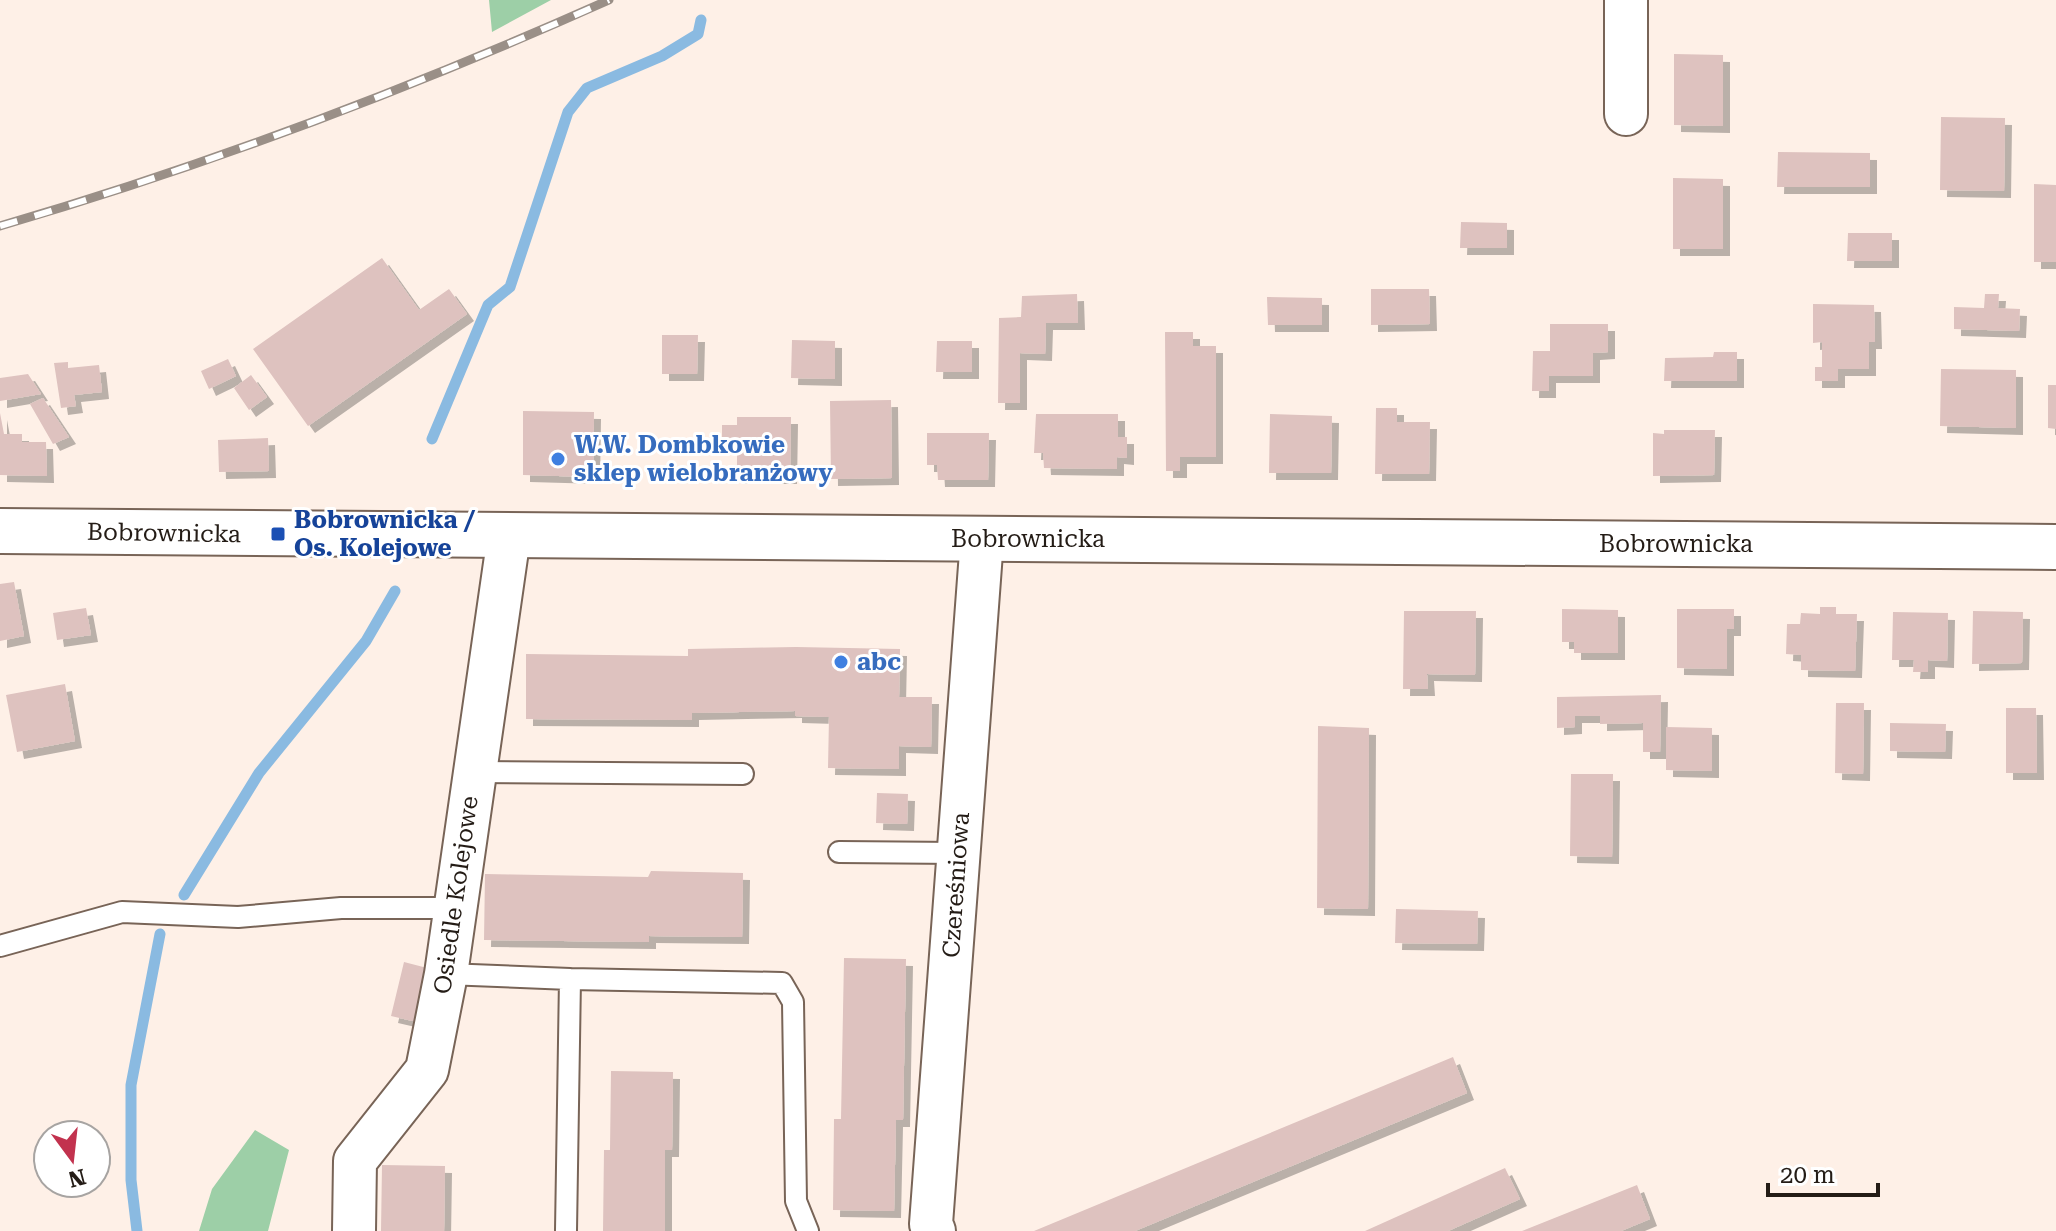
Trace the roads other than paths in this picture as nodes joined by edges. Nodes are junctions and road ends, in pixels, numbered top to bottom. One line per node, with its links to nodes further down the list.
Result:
1 (1626, 0): 2 (street)
2 (1626, 114)
3 (0, 531): 4 (street, Bobrownicka)
4 (509, 536): 5 (street, Bobrownicka); 7 (street, Osiedle Kolejowe)
5 (982, 539): 6 (street, Bobrownicka); 10 (street, Czereśniowa)
6 (2056, 547)
7 (473, 772): 8 (lane); 11 (street, Osiedle Kolejowe)
8 (743, 774)
9 (839, 852): 10 (lane)
10 (958, 853): 15 (street, Czereśniowa)
11 (455, 908): 12 (lane); 13 (street, Osiedle Kolejowe)
12 (0, 946)
13 (446, 974): 14 (lane); 16 (street, Osiedle Kolejowe)
14 (570, 979): 17 (lane); 18 (lane)
15 (926, 1229)
16 (354, 1231)
17 (566, 1231)
18 (808, 1231)

